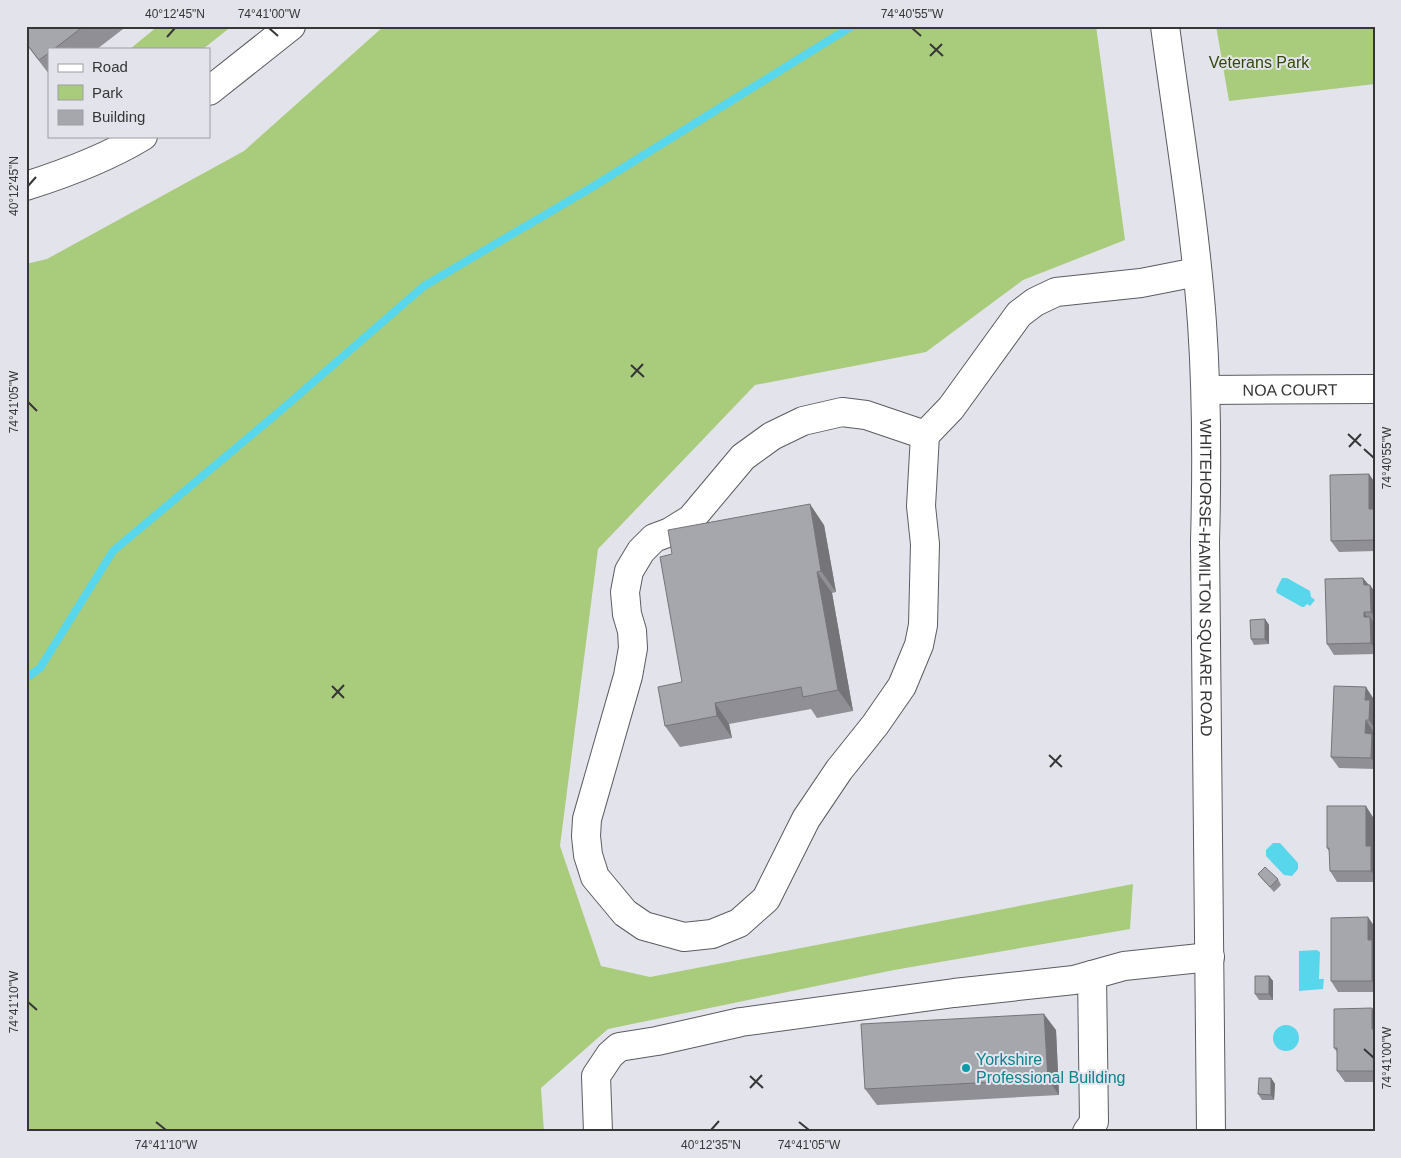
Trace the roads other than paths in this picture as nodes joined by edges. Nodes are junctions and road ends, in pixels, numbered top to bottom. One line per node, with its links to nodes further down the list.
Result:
1 (291, 26): 3 (street)
2 (1165, 26): 6 (street, WHITEHORSE-HAMILTON SQUARE ROAD)
3 (210, 90)
4 (140, 138): 5 (street)
5 (26, 186)
6 (1197, 272): 8 (street, WHITEHORSE-HAMILTON SQUARE ROAD); 9 (street)
7 (1375, 389): 8 (street, NOA COURT)
8 (1206, 390): 10 (street, WHITEHORSE-HAMILTON SQUARE ROAD)
9 (925, 435): 9 (street)
10 (1210, 957): 11 (street); 14 (street, WHITEHORSE-HAMILTON SQUARE ROAD)
11 (1092, 975): 12 (street); 13 (street)
12 (598, 1132)
13 (1087, 1132)
14 (1211, 1132)

